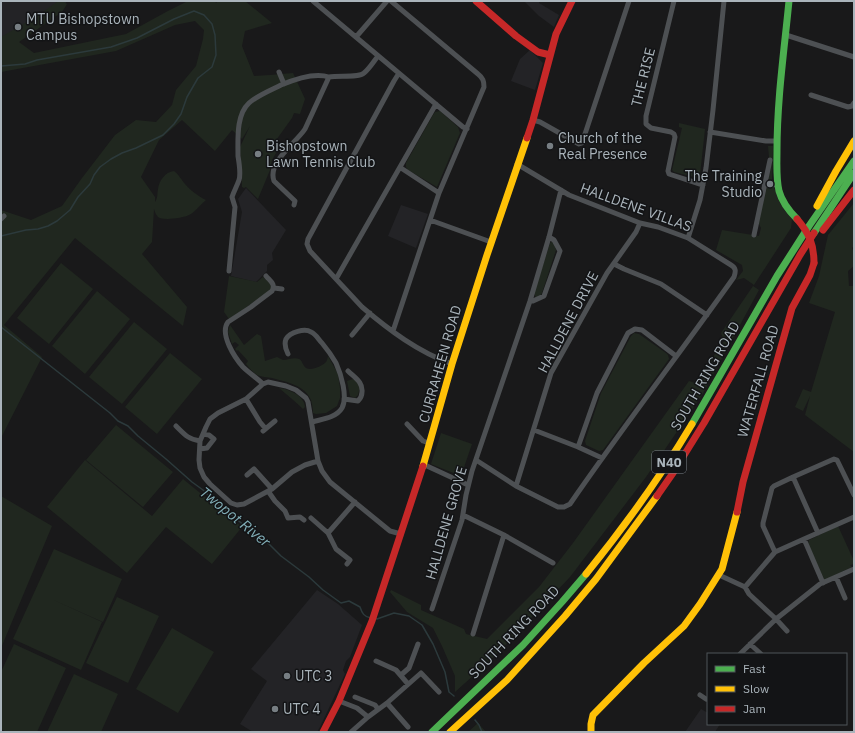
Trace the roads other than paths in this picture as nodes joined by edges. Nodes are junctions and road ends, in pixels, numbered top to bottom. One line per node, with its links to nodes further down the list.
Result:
1 (313, 1): 11 (street)
2 (387, 1): 11 (street)
3 (391, 1): 23 (street)
4 (476, 1): 12 (main road)
5 (572, 1): 12 (main road, CURRAHEEN ROAD)
6 (629, 1): 22 (street)
7 (674, 1): 33 (street, THE RISE)
8 (724, 1): 24 (street)
9 (789, 1): 10 (main road, WATERFALL ROAD)
10 (786, 35): 14 (street); 25 (main road, WATERFALL ROAD)
11 (356, 37): 13 (street)
12 (550, 55): 22 (main road, CURRAHEEN ROAD)
13 (378, 56): 16 (street); 17 (street)
14 (854, 57)
15 (279, 72): 18 (street)
16 (400, 73): 21 (street); 49 (street)
17 (329, 77): 18 (street); 38 (street)
18 (284, 84): 47 (street)
19 (811, 95): 20 (street)
20 (854, 103)
21 (436, 104): 23 (street); 30 (street)
22 (532, 120): 29 (main road, CURRAHEEN ROAD)
23 (467, 129): 37 (street)
24 (710, 132): 25 (street); 33 (street)
25 (776, 141): 34 (main road, WATERFALL ROAD)
26 (854, 141): 45 (main road)
27 (770, 160): 32 (street)
28 (854, 161): 45 (main road, SOUTH RING ROAD / N40)
29 (517, 164): 35 (street, HALLDENE VILLAS); 44 (main road, CURRAHEEN ROAD)
30 (401, 168): 37 (street); 49 (street)
31 (854, 173): 53 (main road, SOUTH RING ROAD / N40)
32 (764, 184): 34 (street); 41 (street)
33 (703, 185): 43 (street)
34 (778, 185): 99 (main road, WATERFALL ROAD, bridge)
35 (561, 190): 40 (street, HALLDENE VILLAS); 42 (street, HALLDENE GROVE)
36 (854, 190): 53 (main road)
37 (439, 193): 39 (street)
38 (294, 205)
39 (430, 220): 44 (street); 56 (street)
40 (640, 223): 43 (street, HALLDENE VILLAS); 46 (street, HALLDENE DRIVE)
41 (754, 235)
42 (549, 237): 52 (street, HALLDENE GROVE); 52 (street)
43 (688, 238): 55 (street, HALLDENE VILLAS)
44 (491, 242): 60 (main road, CURRAHEEN ROAD)
45 (788, 259): 116 (main road, SOUTH RING ROAD / N40)
46 (614, 264): 55 (street); 69 (street, HALLDENE DRIVE)
47 (229, 271)
48 (266, 276): 50 (street)
49 (336, 279): 54 (street)
50 (274, 288): 51 (street); 62 (street)
51 (282, 289)
52 (530, 301): 76 (street, HALLDENE GROVE)
53 (772, 304): 114 (main road, SOUTH RING ROAD / N40)
54 (370, 313): 56 (street); 57 (street)
55 (707, 315): 59 (street)
56 (393, 332): 60 (street)
57 (352, 335)
58 (288, 354): 64 (street)
59 (676, 356): 73 (street); 75 (street)
60 (452, 364): 72 (main road, CURRAHEEN ROAD)
61 (348, 371): 64 (street)
62 (263, 384): 63 (street); 66 (street)
63 (246, 399): 65 (street); 70 (street)
64 (344, 399): 66 (street)
65 (274, 421)
66 (312, 422): 77 (street)
67 (407, 424): 72 (street)
68 (176, 426): 71 (street)
69 (534, 430): 73 (street); 82 (street, HALLDENE DRIVE)
70 (203, 434): 71 (street); 74 (street)
71 (200, 441): 74 (street)
72 (430, 443): 78 (main road, CURRAHEEN ROAD)
73 (578, 447): 75 (street)
74 (200, 449): 83 (street)
75 (602, 458): 82 (street)
76 (476, 460): 81 (street, HALLDENE GROVE); 82 (street)
77 (318, 461): 83 (street); 85 (street)
78 (424, 465): 81 (street); 92 (main road, CURRAHEEN ROAD)
79 (247, 475): 83 (street)
80 (793, 477): 84 (street); 91 (street); 95 (street)
81 (468, 485): 86 (street, HALLDENE GROVE)
82 (516, 486)
83 (270, 490): 89 (street)
84 (854, 495)
85 (355, 502): 90 (street); 92 (street)
86 (463, 515): 93 (street); 104 (street, HALLDENE GROVE)
87 (854, 517): 91 (street)
88 (311, 518): 90 (street)
89 (304, 520)
90 (328, 533): 97 (street)
91 (818, 533): 94 (street)
92 (401, 534): 121 (main road, CURRAHEEN ROAD)
93 (504, 535): 96 (street); 107 (street)
94 (804, 539): 95 (street); 101 (street)
95 (775, 552): 102 (street)
96 (554, 563)
97 (347, 564)
98 (854, 569): 100 (street)
99 (719, 575): 102 (street); 132 (main road, WATERFALL ROAD)
100 (836, 577): 101 (street); 103 (street)
101 (823, 583): 105 (street)
102 (745, 587): 105 (street)
103 (845, 598)
104 (432, 610)
105 (776, 619): 106 (street); 109 (street)
106 (787, 631)
107 (472, 634)
108 (418, 644): 113 (street)
109 (750, 644): 110 (street); 111 (street)
110 (741, 653)
111 (760, 653)
112 (376, 661): 113 (street)
113 (401, 675): 115 (street)
114 (507, 680): 130 (main road, SOUTH RING ROAD / N40); 131 (main road)
115 (408, 684): 117 (street); 122 (street)
116 (476, 690): 128 (main road); 129 (main road, SOUTH RING ROAD / N40)
117 (439, 692)
118 (700, 695): 120 (street)
119 (355, 697): 123 (street)
120 (707, 698)
121 (339, 701): 124 (street); 126 (main road, CURRAHEEN ROAD)
122 (387, 703): 123 (street); 125 (street)
123 (378, 708): 124 (street)
124 (368, 717): 127 (street)
125 (408, 727)
126 (323, 732)
127 (352, 732)
128 (424, 732)
129 (432, 732)
130 (450, 732)
131 (457, 732)
132 (591, 732)

